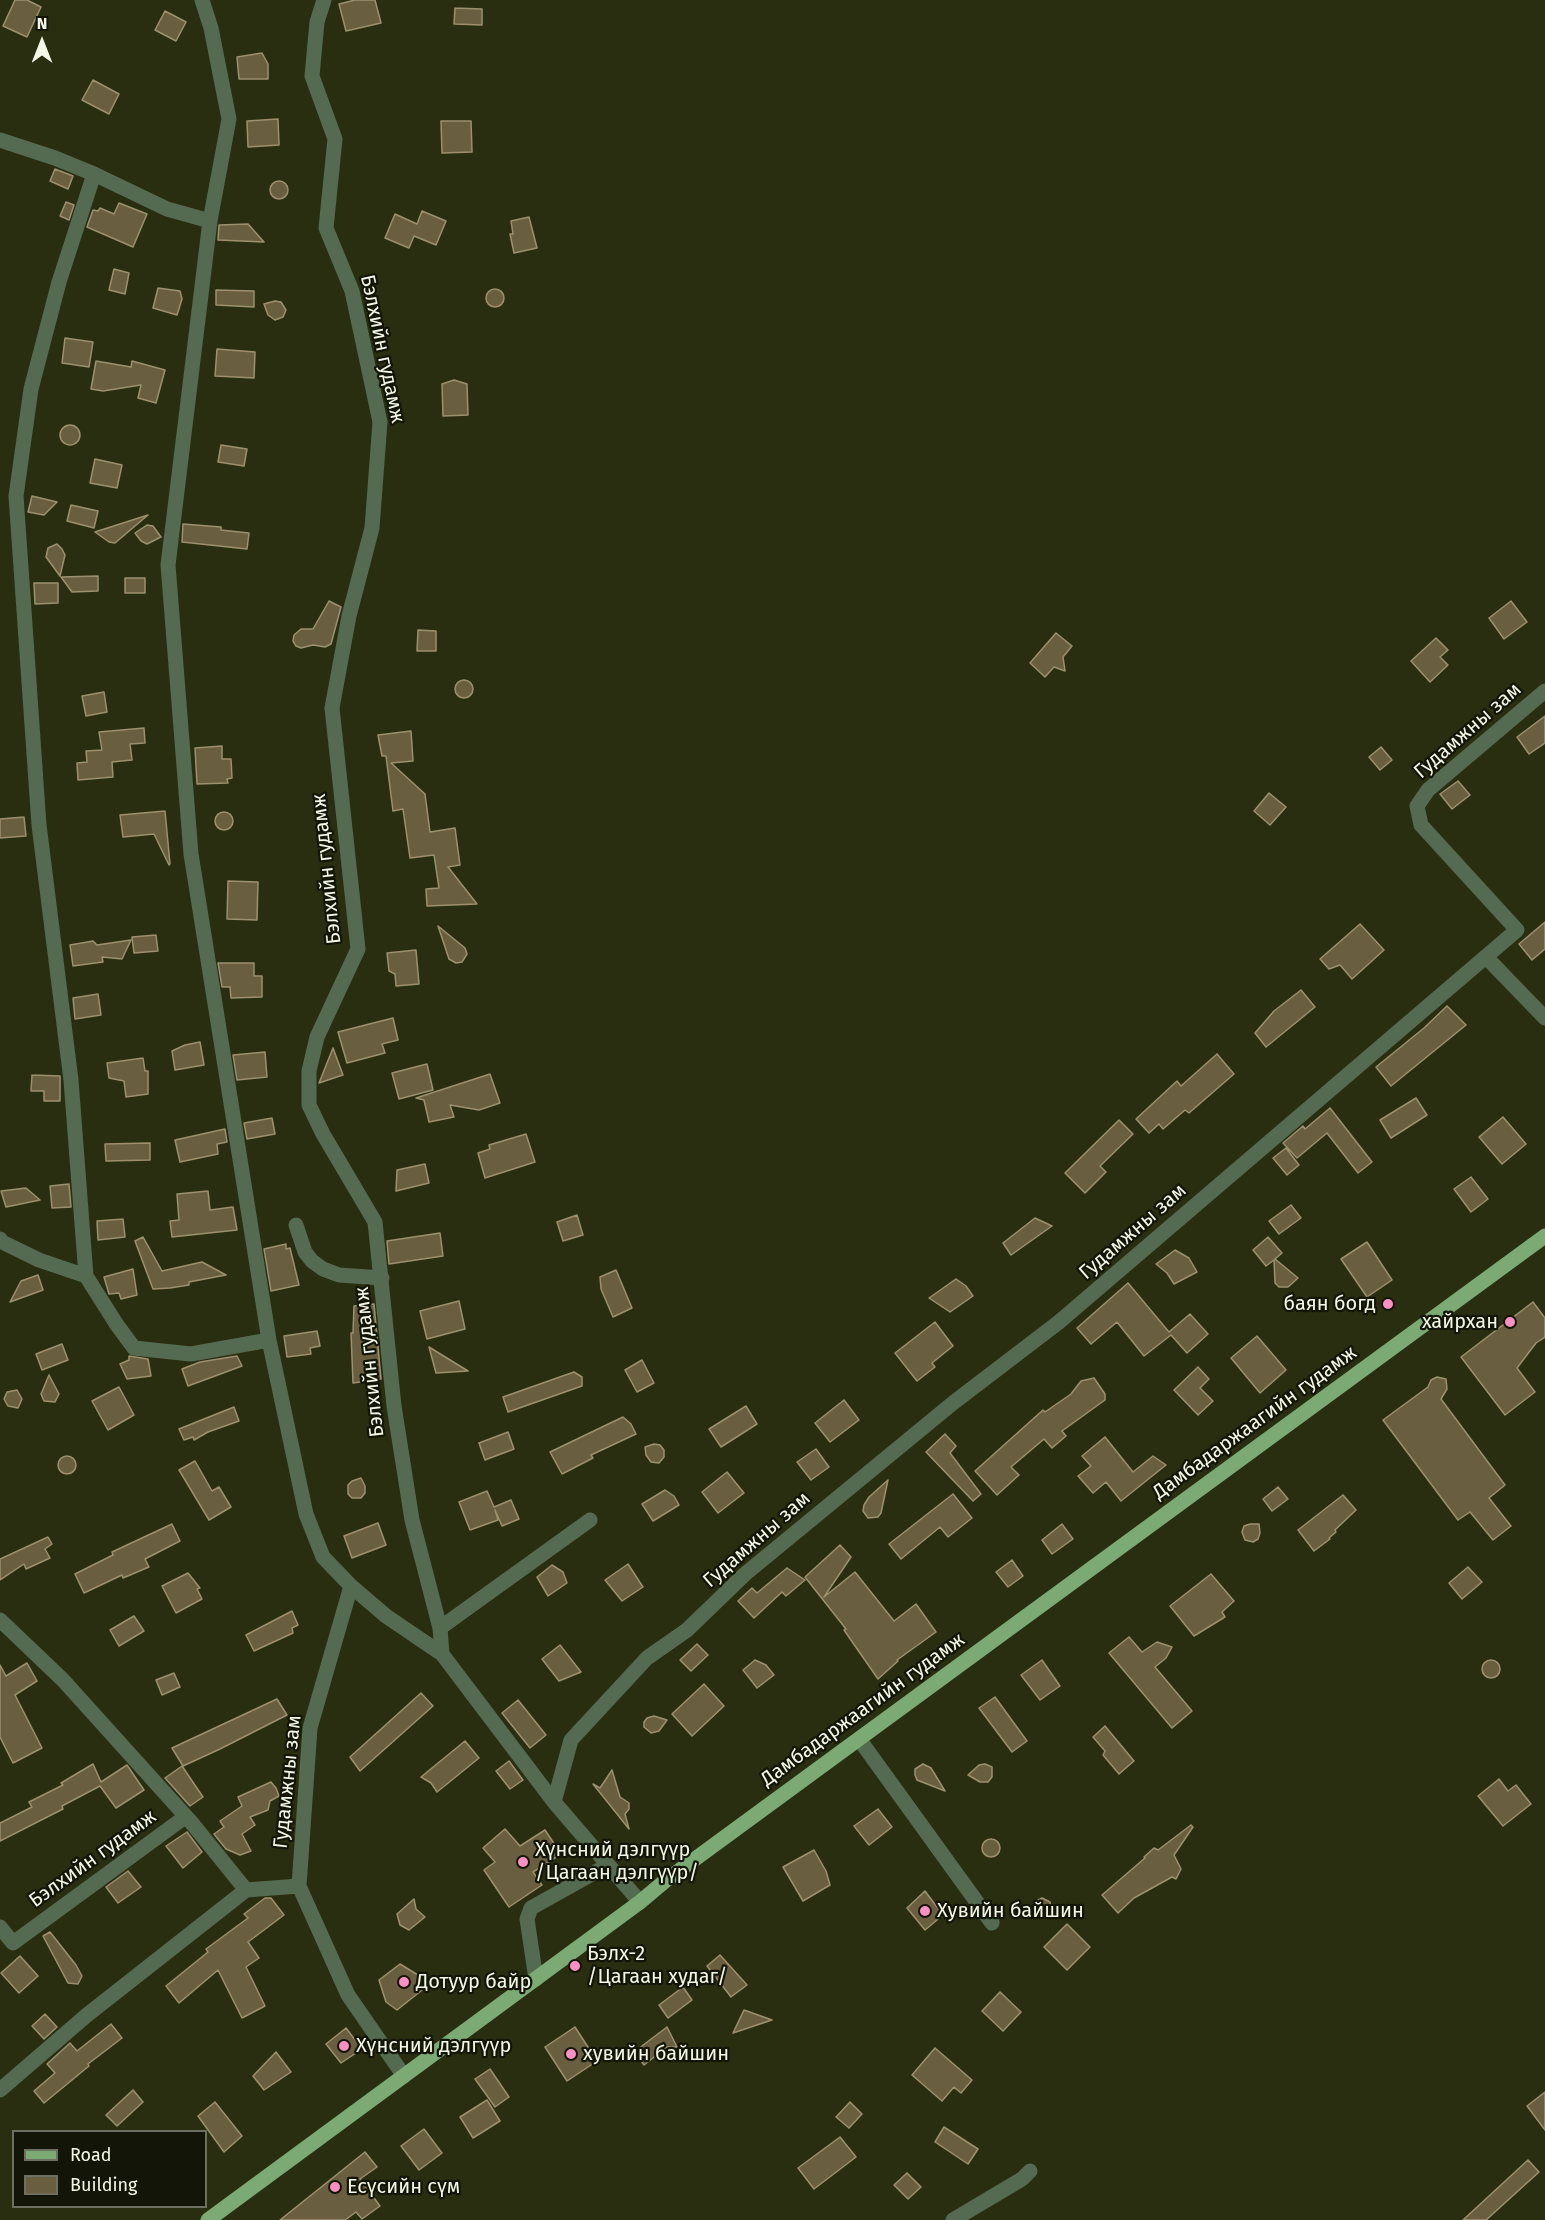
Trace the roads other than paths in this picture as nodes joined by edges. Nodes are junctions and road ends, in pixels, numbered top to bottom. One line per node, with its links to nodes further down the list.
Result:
1 (202, 0): 5 (street)
2 (324, 0): 13 (street, Бэлхийн гудамж)
3 (0, 140): 4 (street)
4 (94, 174): 5 (street); 12 (street)
5 (210, 221): 14 (street)
6 (1545, 691): 7 (street, Гудамжны зам)
7 (1486, 957): 8 (street); 21 (street, Гудамжны зам)
8 (1545, 1018)
9 (296, 1225): 13 (street)
10 (1545, 1236): 20 (main road, Дамбадаржаагийн гудамж)
11 (0, 1239): 12 (street)
12 (86, 1276): 14 (street)
13 (382, 1278): 18 (street, Бэлхийн гудамж)
14 (269, 1340): 16 (street)
15 (590, 1521): 18 (street)
16 (351, 1586): 19 (street); 24 (street, Гудамжны зам)
17 (0, 1620): 22 (street)
18 (440, 1628): 19 (street, Бэлхийн гудамж)
19 (442, 1654): 21 (street)
20 (859, 1739): 26 (main road, Дамбадаржаагийн гудамж); 27 (street)
21 (554, 1802): 23 (street)
22 (185, 1817): 25 (street); 29 (street, Бэлхийн гудамж)
23 (608, 1865): 26 (street); 31 (street)
24 (299, 1886): 25 (street); 32 (street, Гудамжны зам)
25 (246, 1890): 33 (street)
26 (640, 1902): 31 (main road, Дамбадаржаагийн гудамж)
27 (992, 1923)
28 (0, 1927): 29 (street)
29 (12, 1943): 30 (street, Бэлхийн гудамж)
30 (0, 1953)
31 (536, 1979): 32 (main road, Дамбадаржаагийн гудамж)
32 (404, 2076): 35 (main road, Дамбадаржаагийн гудамж)
33 (0, 2090)
34 (1030, 2171): 36 (street)
35 (208, 2220)
36 (953, 2220)

